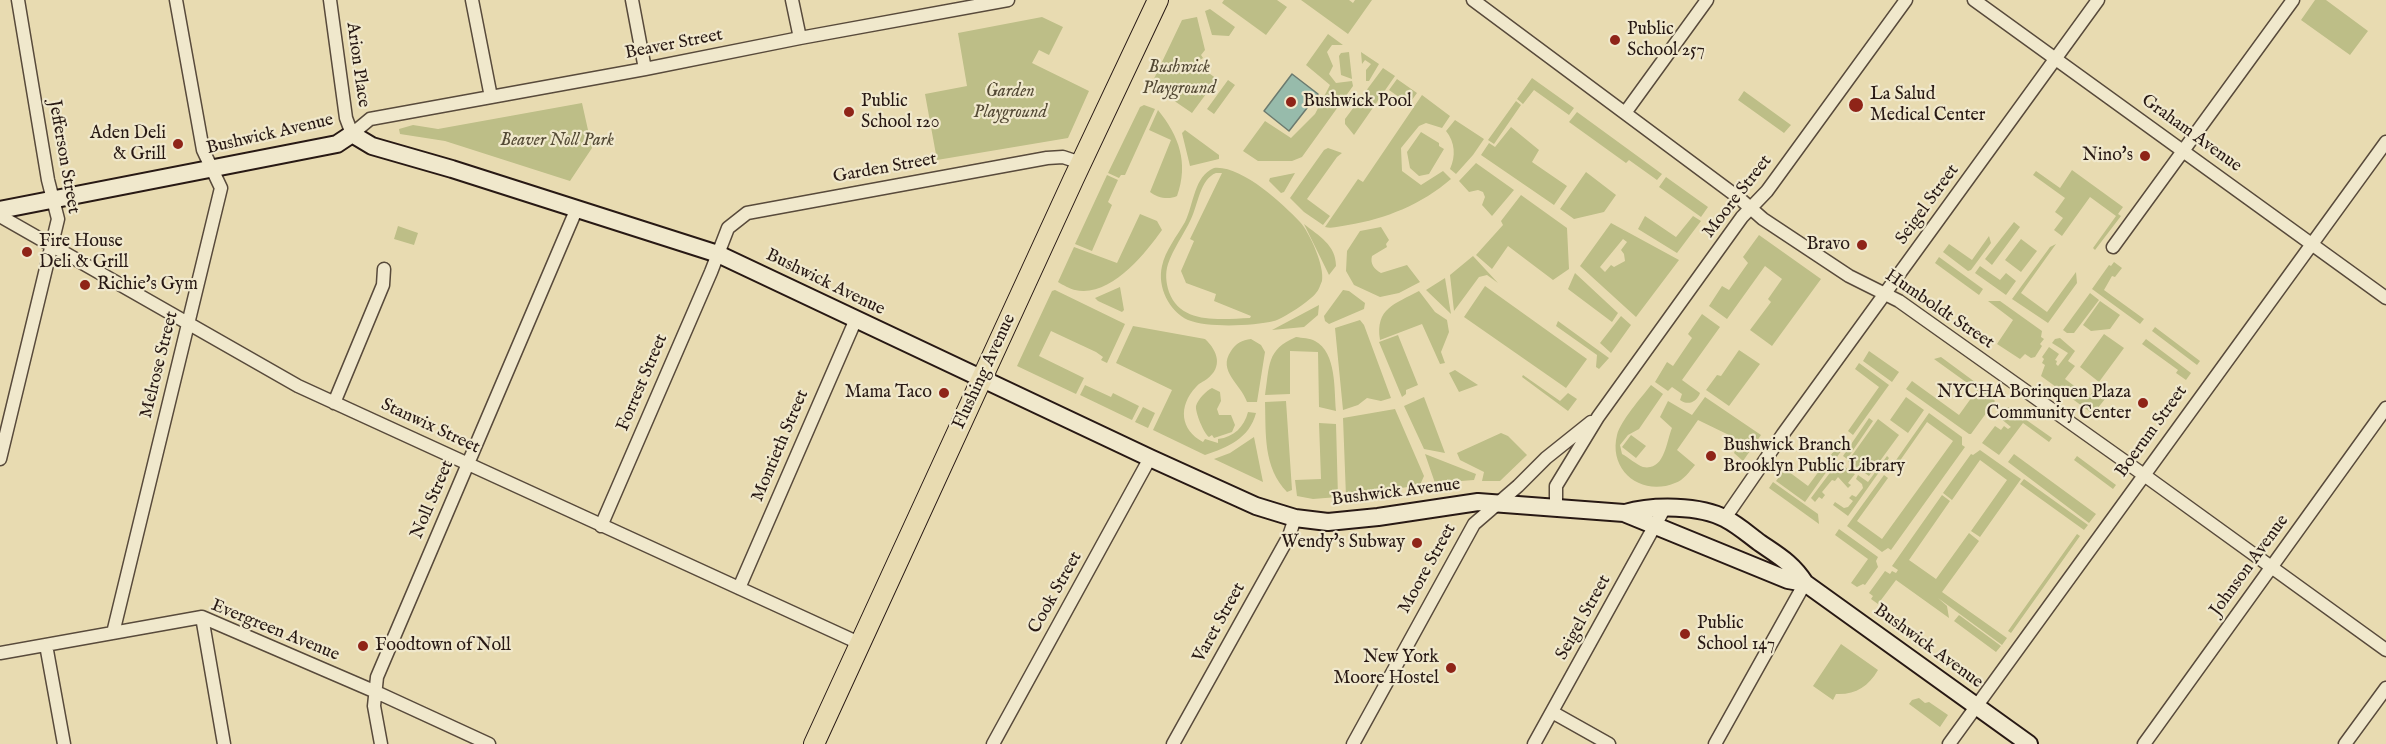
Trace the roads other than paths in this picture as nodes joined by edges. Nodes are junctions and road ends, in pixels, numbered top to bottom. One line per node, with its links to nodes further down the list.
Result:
1 (18, 0): 26 (street, Jefferson Street)
2 (176, 0): 25 (street, Melrose Street)
3 (330, 0): 21 (street, Arion Place)
4 (472, 0): 19 (street)
5 (632, 0): 18 (street)
6 (792, 0): 16 (street)
7 (1008, 0): 15 (street, Beaver Street)
8 (1158, 0): 24 (main road, Flushing Avenue)
9 (1473, 0): 20 (street, Humboldt Street)
10 (1707, 0): 20 (street)
11 (1906, 0): 28 (street, Moore Street)
12 (1974, 0): 17 (street, Graham Avenue)
13 (2098, 0): 17 (street, Seigel Street)
14 (2293, 0): 23 (street)
15 (955, 5): 16 (street, Beaver Street)
16 (800, 38): 18 (street, Beaver Street)
17 (2055, 59): 23 (street, Graham Avenue); 36 (street, Seigel Street)
18 (645, 69): 19 (street, Beaver Street)
19 (491, 97): 21 (street, Beaver Street)
20 (1625, 113): 28 (street, Humboldt Street)
21 (352, 134): 25 (main road, Bushwick Avenue); 27 (main road, Bushwick Avenue)
22 (2386, 142): 31 (street, Boerum Street)
23 (2183, 151): 31 (street, Graham Avenue); 33 (street)
24 (1081, 163): 34 (street, Garden Street); 40 (main road, Flushing Avenue)
25 (212, 169): 26 (main road, Bushwick Avenue); 39 (street, Melrose Street)
26 (53, 200): 29 (main road, Bushwick Avenue); 32 (street, Jefferson Street)
27 (577, 208): 34 (main road, Bushwick Avenue); 46 (street, Noll Street)
28 (1750, 208): 36 (street, Humboldt Street); 43 (street, Moore Street)
29 (0, 210)
30 (0, 216): 32 (street, Stanwix Street)
31 (2311, 243): 37 (street, Graham Avenue); 47 (street, Boerum Street)
32 (52, 246): 39 (street, Stanwix Street); 45 (street, Jefferson Street)
33 (2113, 247)
34 (718, 254): 38 (main road, Bushwick Avenue); 54 (street, Forrest Street)
35 (384, 269): 41 (street)
36 (1886, 294): 47 (street, Humboldt Street); 53 (street, Seigel Street)
37 (2386, 298)
38 (856, 319): 40 (main road, Bushwick Avenue); 58 (street, Montieth Street)
39 (189, 323): 41 (street, Stanwix Street); 60 (street, Melrose Street)
40 (983, 379): 44 (main road, Bushwick Avenue); 61 (main road, Flushing Avenue)
41 (334, 403): 46 (street, Stanwix Street)
42 (2386, 408): 56 (street, Johnson Avenue)
43 (1598, 417): 48 (street, Moore Street); 49 (street, Moore Street)
44 (1150, 458): 52 (main road, Bushwick Avenue); 74 (street, Cook Street)
45 (0, 459)
46 (468, 465): 54 (street, Stanwix Street); 66 (street, Noll Street)
47 (2144, 475): 56 (street, Humboldt Street); 67 (street, Boerum Street)
48 (1497, 503): 49 (main road, Bushwick Avenue); 52 (main road, Bushwick Avenue); 76 (street, Moore Street)
49 (1556, 508): 51 (main road, Bushwick Avenue)
50 (1664, 509): 51 (main road, Bushwick Avenue); 53 (main road, Bushwick Avenue); 55 (street, Seigel Street)
51 (1624, 513): 55 (main road, Bushwick Avenue)
52 (1295, 518): 75 (street, Varet Street)
53 (1725, 518): 57 (main road, Bushwick Avenue)
54 (601, 526): 58 (street, Stanwix Street)
55 (1656, 526): 57 (main road, Bushwick Avenue); 68 (street, Seigel Street)
56 (2271, 567): 63 (street, Humboldt Street); 82 (street, Johnson Avenue)
57 (1805, 583): 67 (main road, Bushwick Avenue); 79 (street)
58 (740, 588): 61 (street, Stanwix Street)
59 (202, 617): 60 (street, Evergreen Avenue); 66 (street, Evergreen Avenue); 70 (street)
60 (113, 633): 62 (street, Evergreen Avenue)
61 (859, 643): 73 (main road, Flushing Avenue)
62 (46, 645): 64 (street, Evergreen Avenue); 69 (street)
63 (2386, 650)
64 (0, 653)
65 (2386, 688): 83 (street)
66 (376, 692): 71 (street, Noll Street); 72 (street, Evergreen Avenue)
67 (1977, 706): 80 (street, Boerum Street); 81 (main road, Bushwick Avenue)
68 (1552, 712): 77 (street, Seigel Street); 78 (street)
69 (64, 744)
70 (224, 744)
71 (381, 744)
72 (489, 744)
73 (814, 744)
74 (993, 744)
75 (1173, 744)
76 (1353, 744)
77 (1534, 744)
78 (1609, 744)
79 (1715, 744)
80 (1949, 744)
81 (2029, 744)
82 (2144, 744)
83 (2345, 744)

